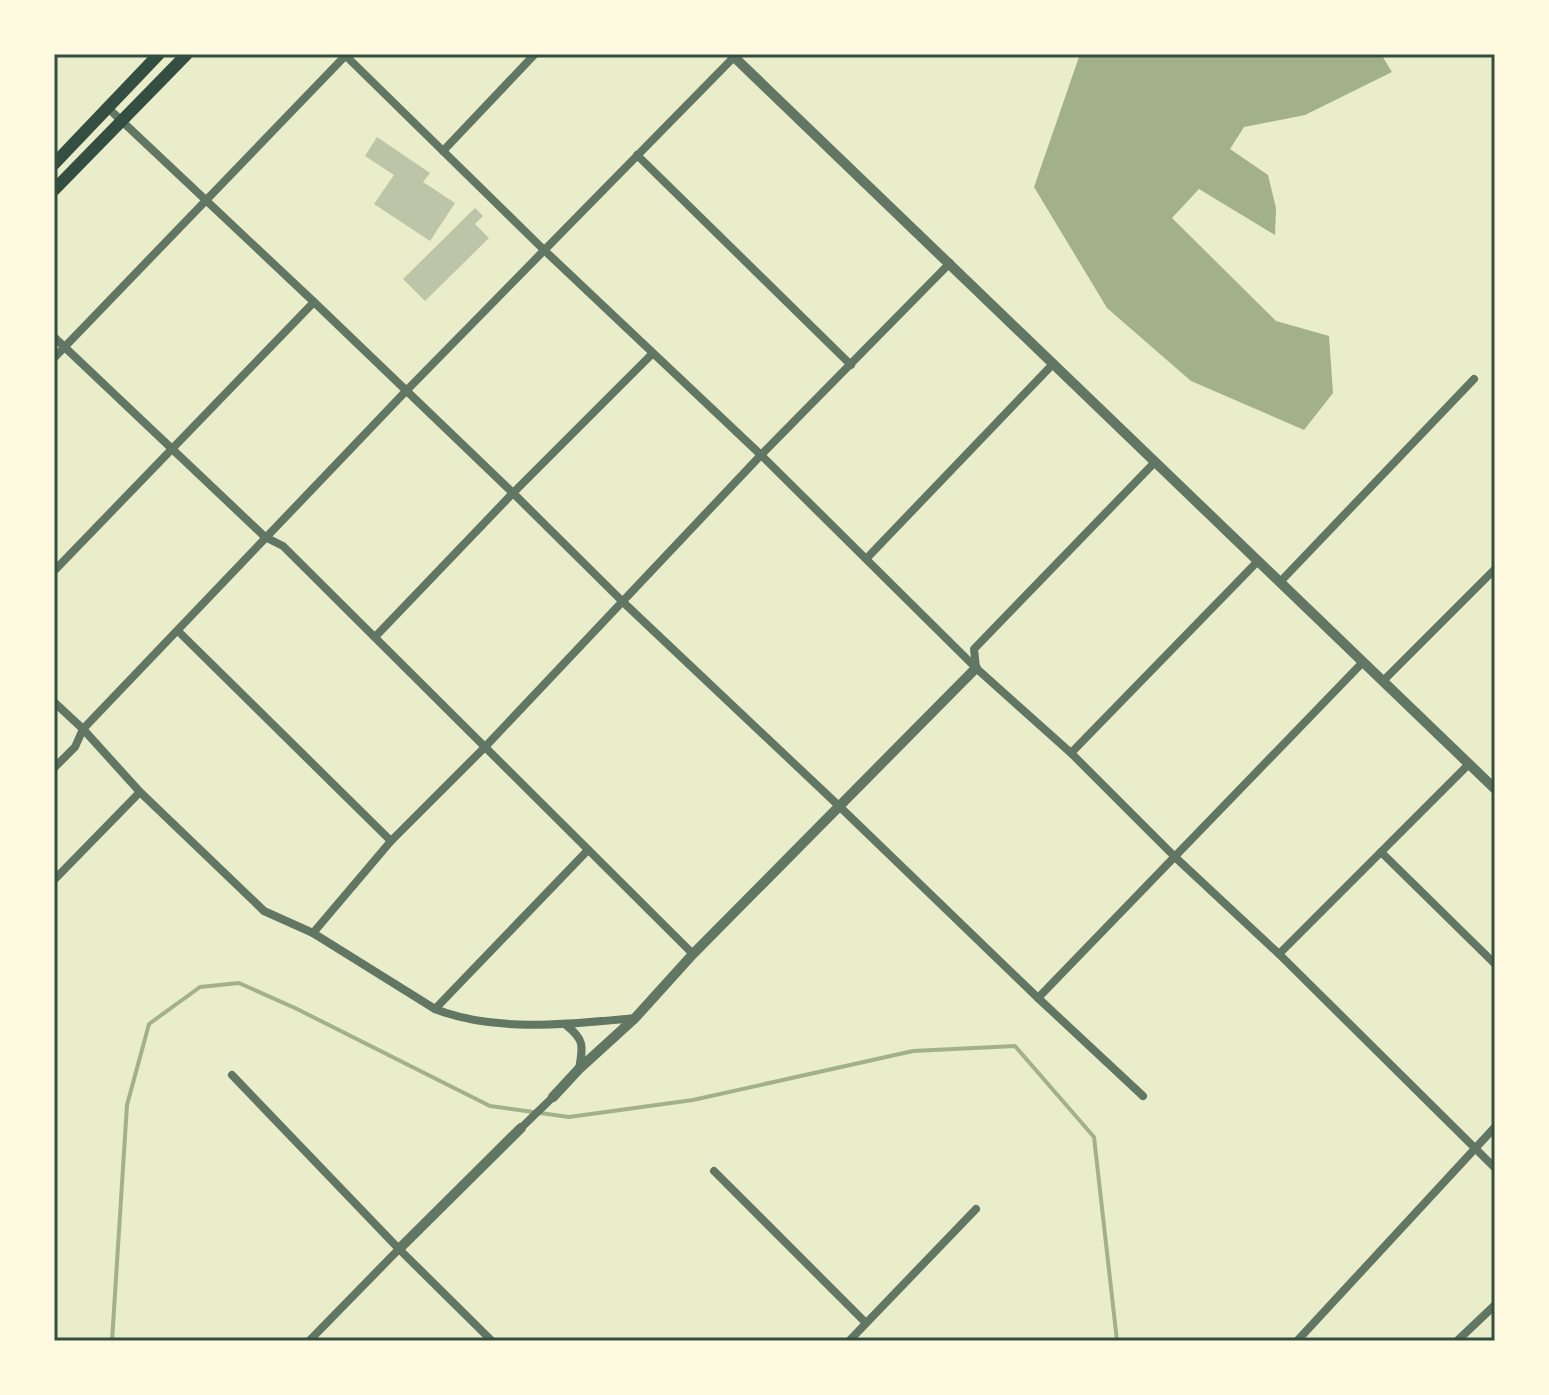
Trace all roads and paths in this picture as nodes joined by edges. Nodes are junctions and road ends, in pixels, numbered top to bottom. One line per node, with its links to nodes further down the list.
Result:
1 (159, 54): 6 (main road)
2 (187, 54): 7 (main road)
3 (346, 54): 8 (street); 12 (street)
4 (535, 54): 8 (street)
5 (733, 55): 9 (street); 14 (street)
6 (108, 108): 7 (street); 10 (main road)
7 (121, 120): 11 (main road); 12 (street)
8 (443, 151): 13 (street)
9 (637, 155): 13 (street); 21 (street)
10 (54, 164)
11 (54, 190)
12 (206, 199): 15 (street); 17 (street)
13 (543, 249): 18 (street); 23 (street)
14 (950, 263): 20 (street); 21 (street)
15 (314, 302): 23 (street); 24 (street)
16 (54, 337): 17 (street)
17 (65, 347): 19 (street); 24 (street)
18 (652, 354): 25 (street); 27 (street)
19 (54, 358)
20 (1053, 364): 26 (street); 29 (street)
21 (851, 365): 25 (street)
22 (1474, 379): 33 (street)
23 (406, 391): 27 (street); 28 (street)
24 (172, 447): 28 (street); 32 (street)
25 (761, 455): 29 (street); 34 (street)
26 (1155, 462): 30 (street); 38 (street)
27 (513, 493): 34 (street); 36 (street)
28 (265, 537): 35 (street); 36 (street)
29 (867, 558): 38 (street)
30 (1258, 561): 33 (street); 43 (street)
31 (1495, 569): 39 (street)
32 (54, 571)
33 (1280, 582): 37 (street)
34 (623, 602): 42 (street); 48 (street)
35 (178, 631): 41 (street); 49 (street)
36 (375, 637): 42 (street)
37 (1363, 662): 39 (street); 52 (street)
38 (976, 668): 43 (street); 48 (street)
39 (1383, 681): 44 (street)
40 (54, 702): 41 (street)
41 (83, 729): 45 (street); 47 (street)
42 (485, 747): 49 (street); 50 (street)
43 (1071, 753): 52 (street)
44 (1469, 764): 46 (street); 51 (street)
45 (54, 768)
46 (1495, 789)
47 (140, 792): 53 (street); 54 (street)
48 (839, 806): 55 (street); 58 (street)
49 (391, 841): 54 (street)
50 (588, 850): 55 (street); 59 (street)
51 (1381, 852): 56 (street); 57 (street)
52 (1175, 857): 56 (street); 58 (street)
53 (54, 880)
54 (313, 933): 59 (street)
55 (693, 954): 60 (street)
56 (1279, 954): 68 (street)
57 (1495, 964)
58 (1038, 998): 64 (street)
59 (435, 1009): 61 (street)
60 (635, 1018): 61 (street); 62 (street)
61 (566, 1025): 62 (street)
62 (579, 1069): 65 (street)
63 (232, 1075): 72 (street)
64 (1143, 1096)
65 (553, 1097): 67 (street)
66 (1495, 1127): 68 (street)
67 (521, 1128): 72 (street)
68 (1475, 1148): 69 (street); 78 (street)
69 (1495, 1168)
70 (714, 1171): 74 (street)
71 (976, 1209): 74 (street)
72 (399, 1249): 75 (street); 76 (street)
73 (1495, 1305): 79 (street)
74 (866, 1323): 77 (street)
75 (309, 1341)
76 (492, 1341)
77 (849, 1341)
78 (1297, 1341)
79 (1457, 1341)

